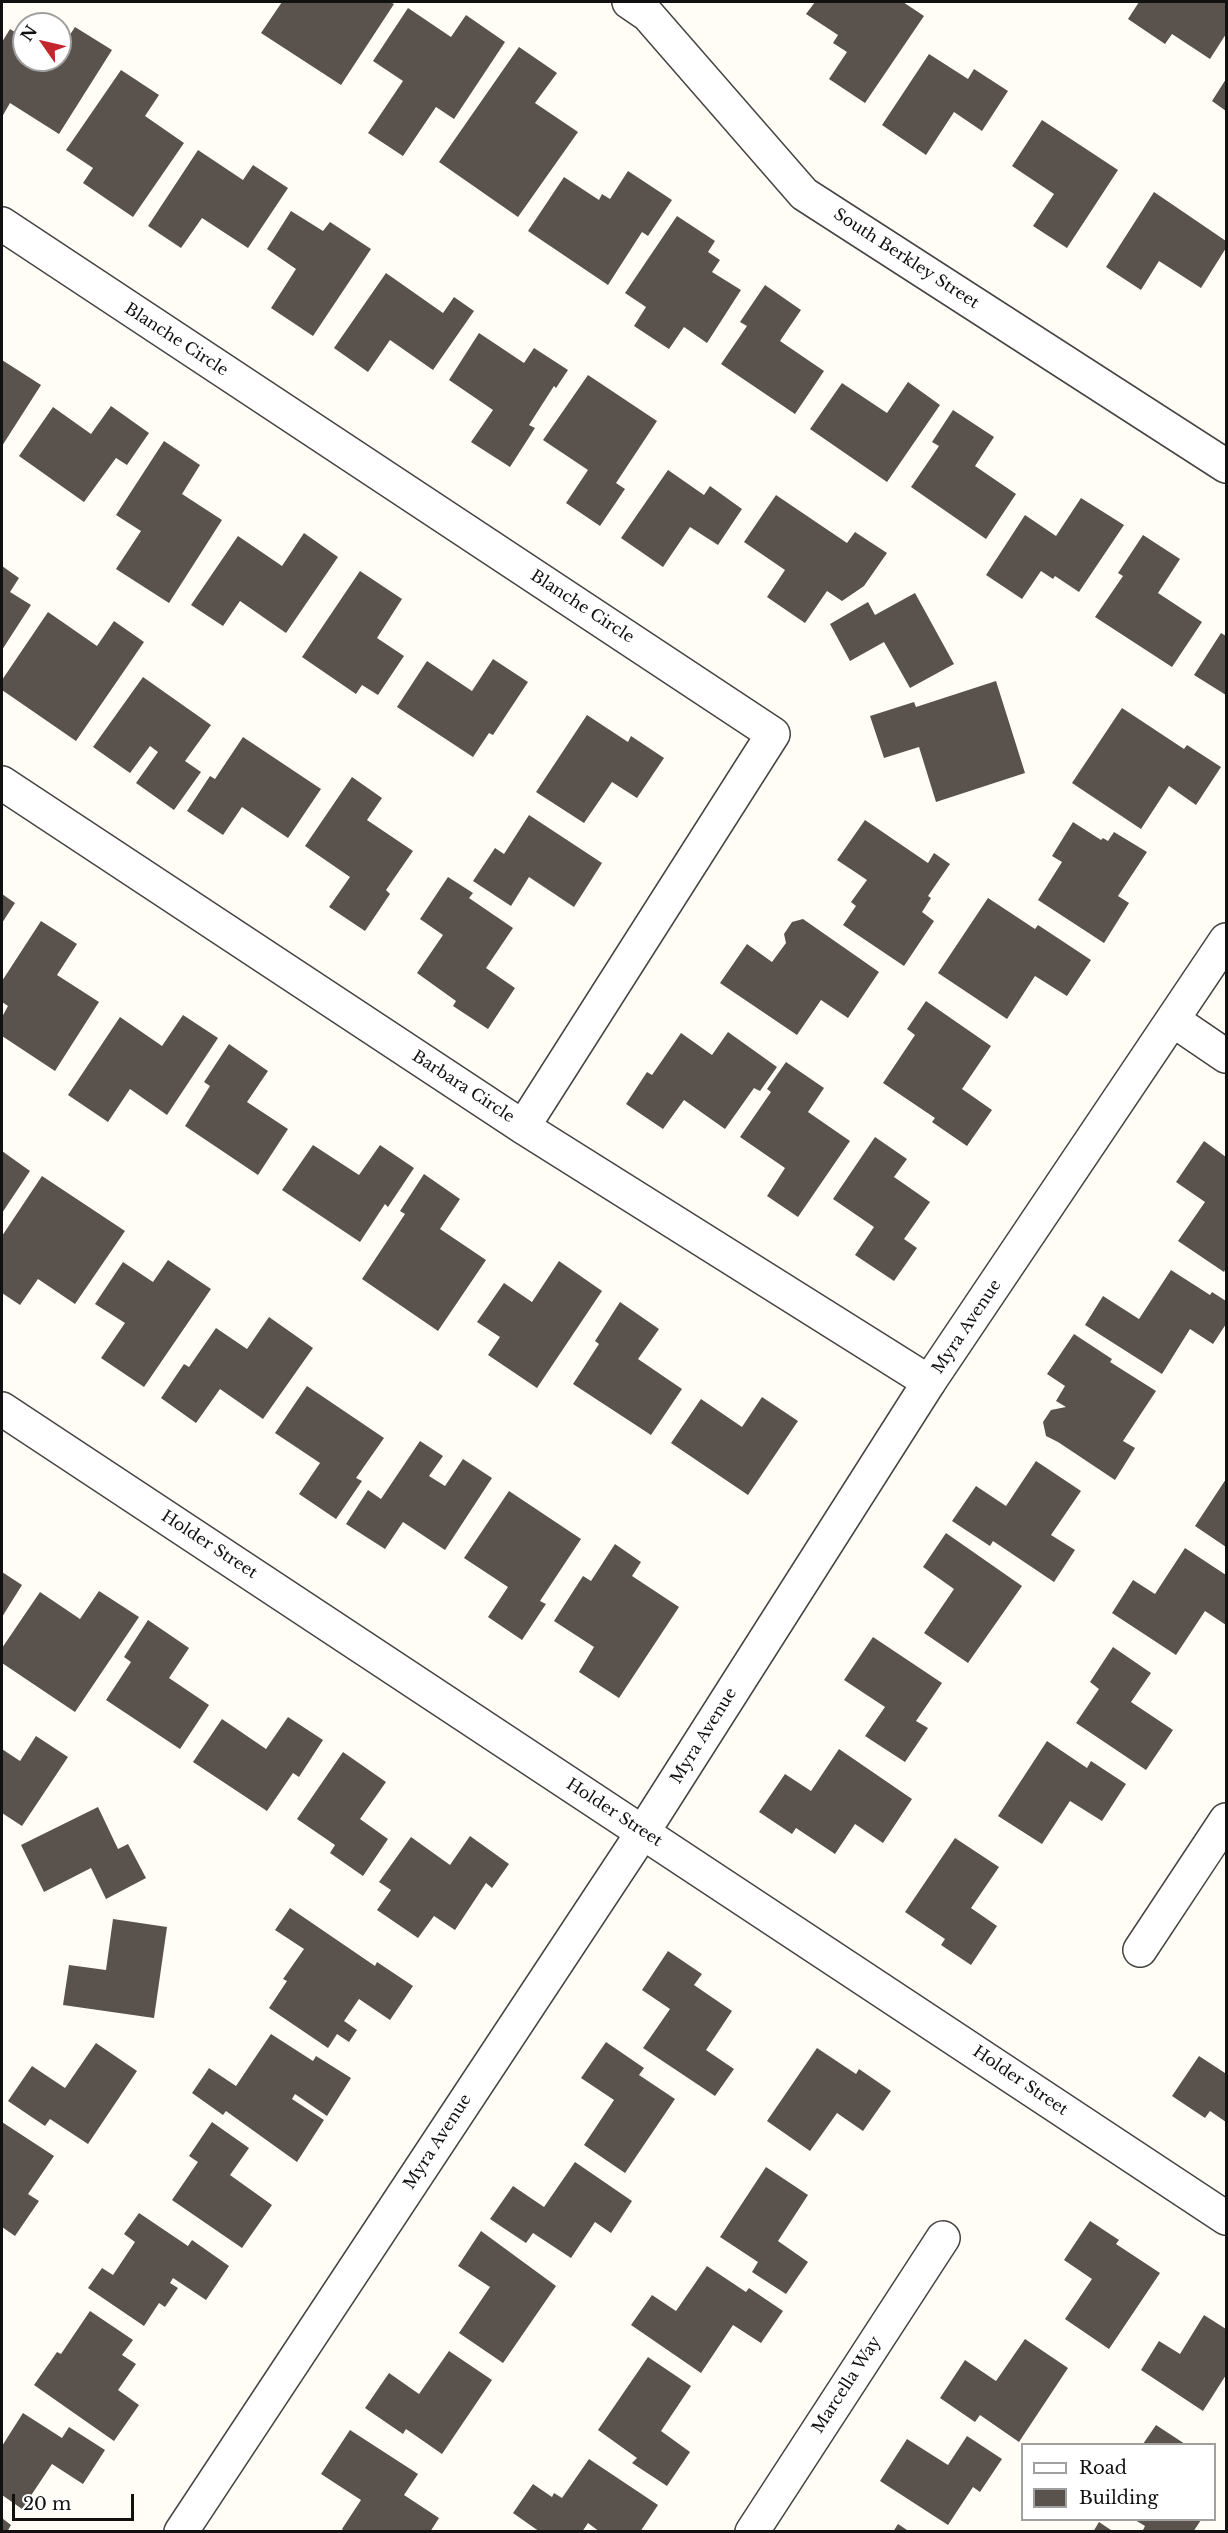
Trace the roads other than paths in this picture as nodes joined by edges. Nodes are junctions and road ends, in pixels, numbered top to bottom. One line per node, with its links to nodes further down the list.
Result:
1 (629, 2): 3 (street, South Berkley Street)
2 (2, 224): 8 (street, Blanche Circle)
3 (1227, 466)
4 (2, 783): 8 (street, Barbara Circle)
5 (1227, 940): 6 (street, Myra Avenue)
6 (1173, 1020): 7 (street); 9 (street, Myra Avenue)
7 (1227, 1056)
8 (523, 1126): 9 (street, Barbara Circle)
9 (929, 1382): 12 (street, Myra Avenue)
10 (2, 1409): 12 (street, Holder Street)
11 (1227, 1820): 13 (street)
12 (643, 1832): 14 (street, Holder Street); 16 (street, Myra Avenue)
13 (1140, 1950)
14 (1227, 2218)
15 (943, 2238): 17 (street, Marcella Way)
16 (181, 2532)
17 (752, 2532)

